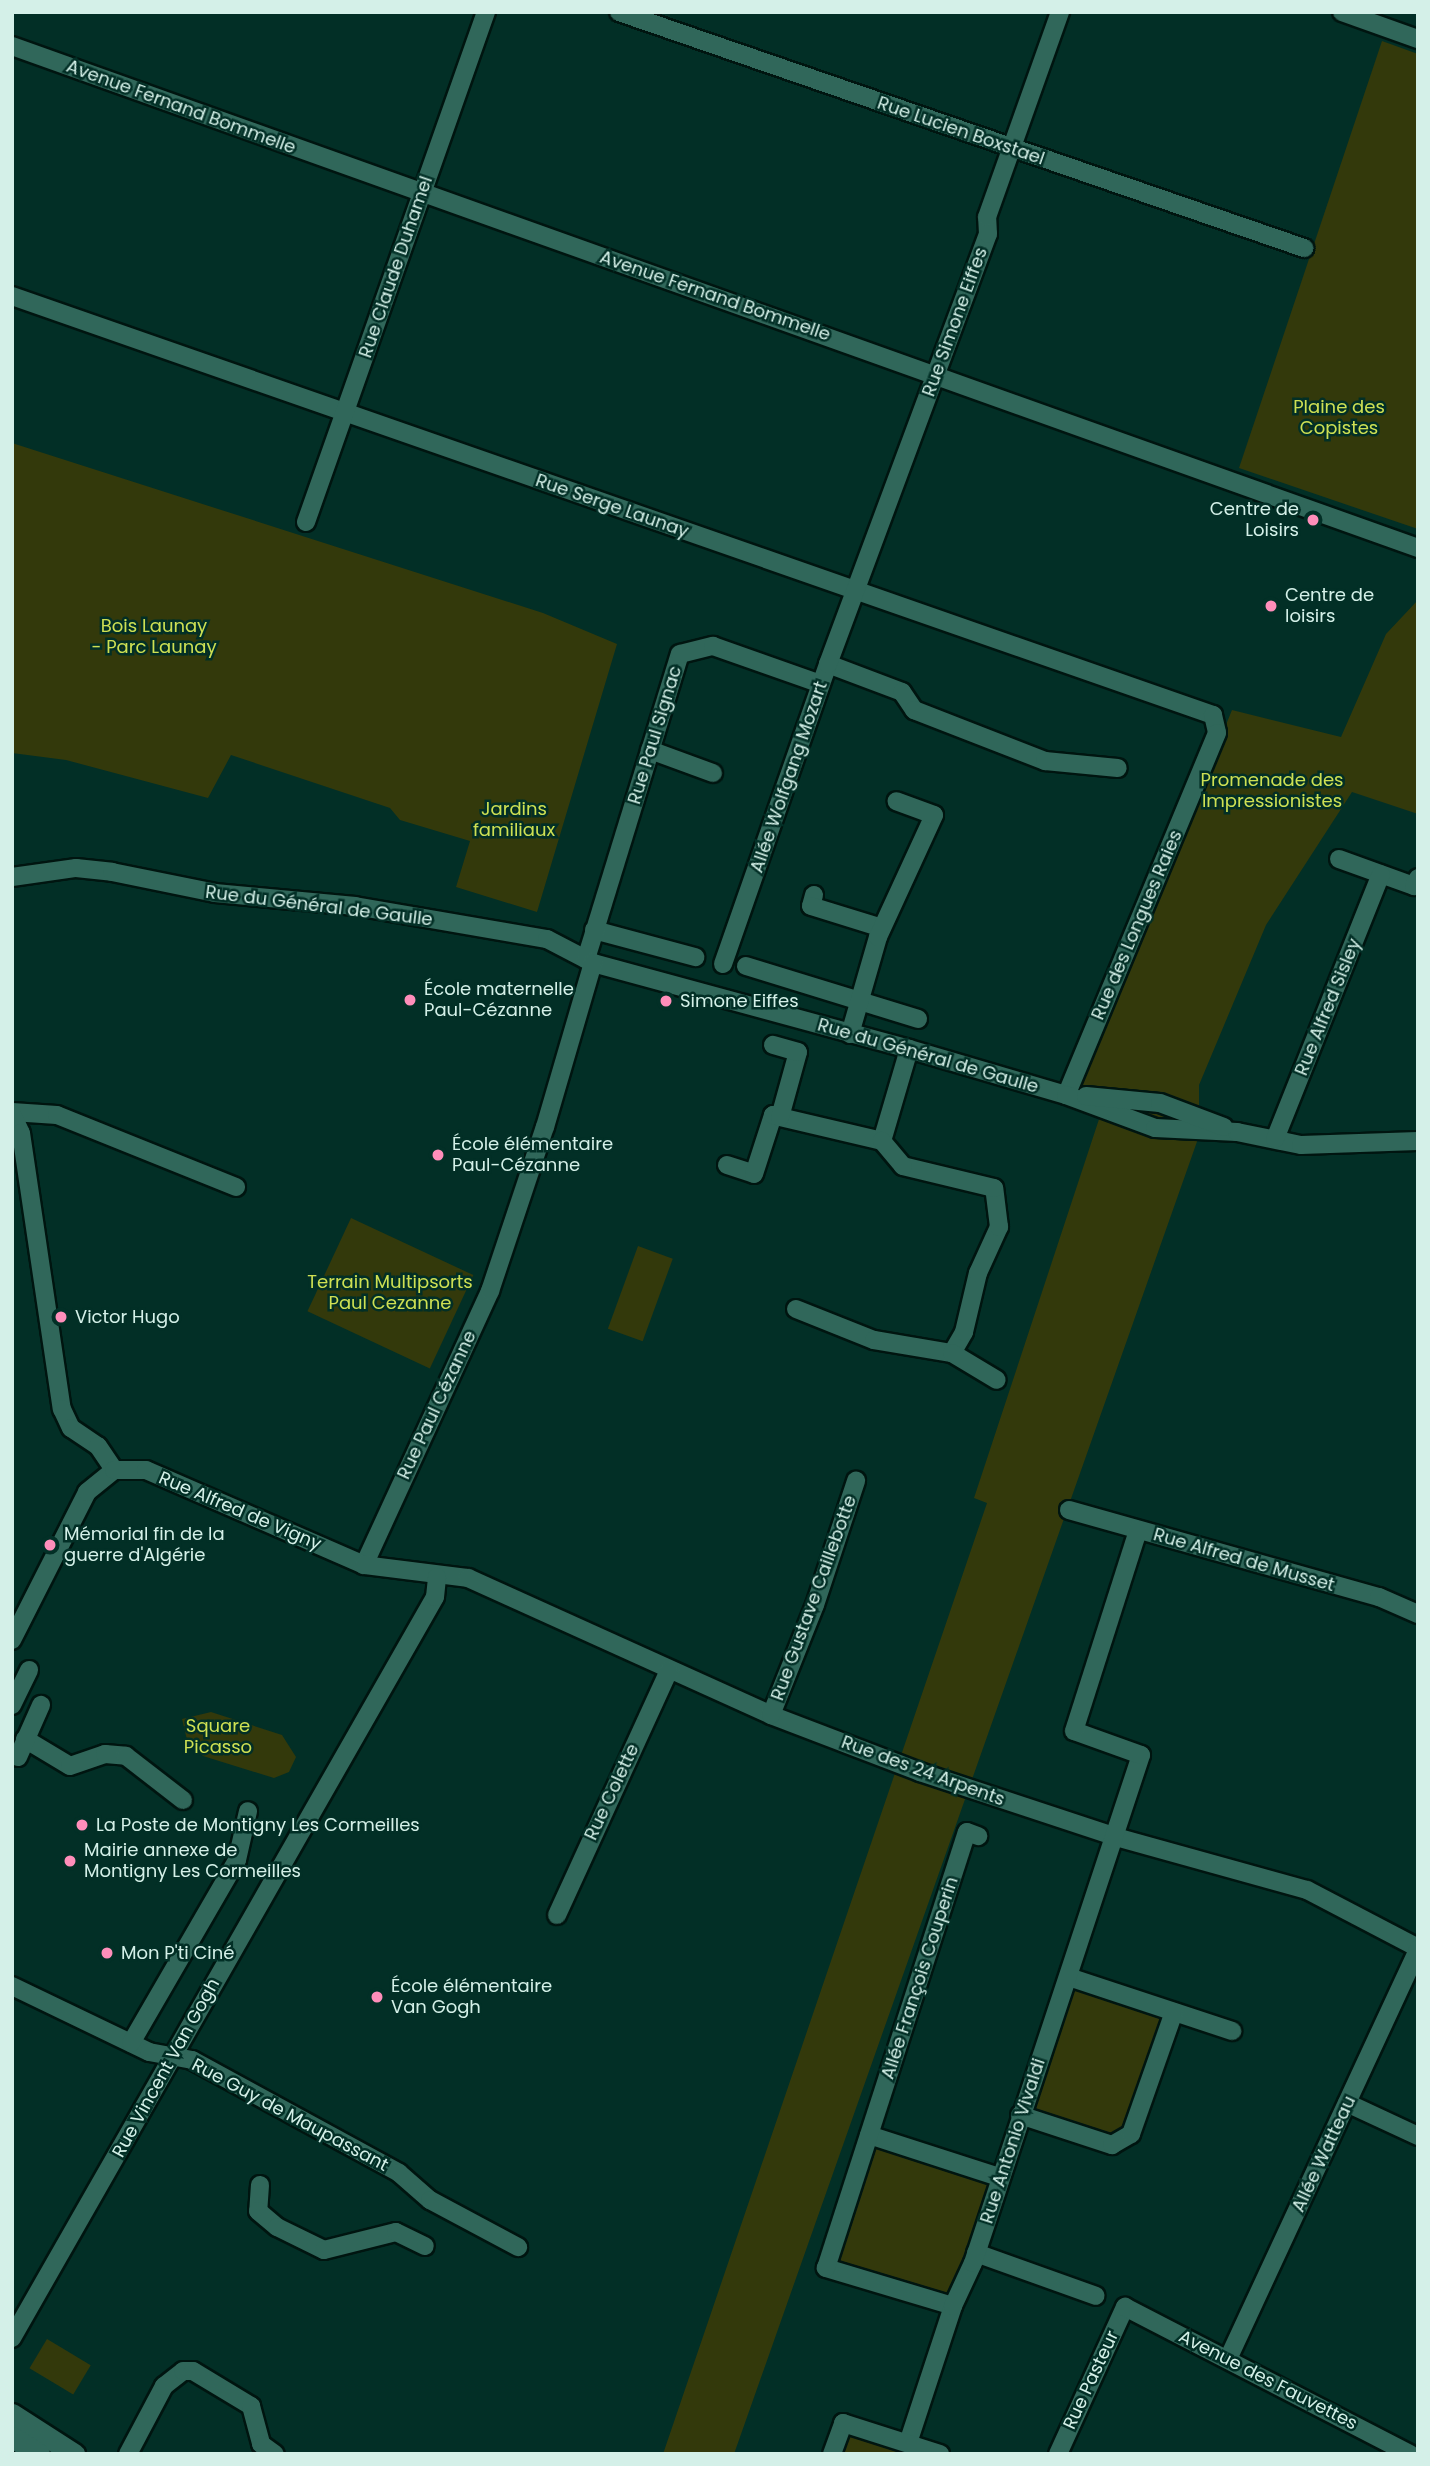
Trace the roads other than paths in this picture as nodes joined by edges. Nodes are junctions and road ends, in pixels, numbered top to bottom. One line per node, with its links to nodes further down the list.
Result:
1 (486, 12): 8 (street, Rue Claude Duhamel)
2 (619, 12): 7 (street, Rue Lucien Boxstael)
3 (1060, 12): 7 (street, Rue Simone Eiffes)
4 (1342, 12): 5 (street)
5 (1418, 39)
6 (12, 46): 8 (street, Avenue Fernand Bommelle)
7 (1011, 147): 9 (street, Rue Lucien Boxstael); 11 (street, Rue Simone Eiffes)
8 (421, 194): 11 (street, Avenue Fernand Bommelle); 12 (street, Rue Claude Duhamel)
9 (1304, 248)
10 (12, 296): 12 (street, Rue Serge Launay)
11 (937, 373): 14 (street, Avenue Fernand Bommelle); 15 (street, Rue Simone Eiffes)
12 (344, 413): 13 (street, Rue Claude Duhamel); 15 (street, Rue Serge Launay)
13 (306, 522)
14 (1418, 548)
15 (858, 590): 16 (street, Allée Wolfgang Mozart); 18 (street, Rue Serge Launay)
16 (828, 664): 17 (street, Allée Wolfgang Mozart); 20 (street)
17 (821, 684): 19 (street, Rue Paul Signac); 32 (street, Allée Wolfgang Mozart)
18 (1213, 715): 39 (street, Rue des Longues Raies)
19 (650, 750): 21 (street); 29 (street, Rue Paul Signac)
20 (1118, 768)
21 (713, 773)
22 (896, 801): 28 (street)
23 (1339, 859): 24 (street)
24 (1381, 874): 26 (street); 43 (street, Rue Alfred Sisley)
25 (12, 877): 31 (street, Rue du Général de Gaulle)
26 (1418, 877)
27 (814, 895): 28 (street)
28 (882, 928): 34 (street)
29 (594, 930): 30 (street); 31 (street, Rue Paul Signac)
30 (695, 957)
31 (589, 961): 36 (street, Rue du Général de Gaulle); 55 (street, Rue Paul Cézanne)
32 (723, 964)
33 (746, 966): 34 (street)
34 (861, 1001): 35 (street); 36 (street)
35 (918, 1019)
36 (850, 1034): 38 (street, Rue du Général de Gaulle)
37 (773, 1045): 41 (street)
38 (909, 1049): 39 (street, Rue du Général de Gaulle); 44 (street)
39 (1066, 1095): 42 (street, Rue du Général de Gaulle); 42 (street, Rue du Général de Gaulle)
40 (12, 1113): 47 (street); 51 (street)
41 (780, 1117): 44 (street); 46 (street)
42 (1237, 1132): 43 (street, Rue du Général de Gaulle)
43 (1275, 1139): 45 (street, Rue du Général de Gaulle)
44 (882, 1141): 49 (street)
45 (1418, 1141)
46 (727, 1165)
47 (236, 1187)
48 (796, 1309): 49 (street)
49 (952, 1353): 50 (street)
50 (997, 1380)
51 (114, 1470): 55 (street, Rue Alfred de Vigny); 58 (street)
52 (856, 1481): 64 (street, Rue Gustave Caillebotte)
53 (1069, 1510): 54 (street, Rue Alfred de Musset)
54 (1138, 1530): 57 (street, Rue Alfred de Musset); 70 (street, Rue Antonio Vivaldi)
55 (364, 1564): 56 (street, Rue Alfred de Vigny)
56 (437, 1577): 61 (street, Rue des 24 Arpents); 78 (street, Rue Vincent Van Gogh)
57 (1418, 1614)
58 (17, 1624): 59 (street)
59 (12, 1640)
60 (29, 1670): 62 (street)
61 (668, 1670): 64 (street, Rue des 24 Arpents); 71 (street, Rue Colette)
62 (12, 1705)
63 (41, 1705): 65 (street)
64 (771, 1715): 70 (street, Rue des 24 Arpents)
65 (25, 1739): 66 (street); 67 (street)
66 (14, 1760)
67 (183, 1800)
68 (248, 1811): 77 (street)
69 (978, 1836): 81 (street, Allée François Couperin)
70 (1115, 1836): 72 (street, Rue des 24 Arpents); 73 (street, Rue Antonio Vivaldi)
71 (557, 1915)
72 (1418, 1948): 79 (street, Allée Watteau)
73 (1069, 1977): 75 (street); 80 (street, Rue Antonio Vivaldi)
74 (12, 1986): 77 (street, Rue Guy de Maupassant)
75 (1174, 2012): 76 (street); 80 (street)
76 (1232, 2031)
77 (131, 2043): 78 (street, Rue Guy de Maupassant)
78 (171, 2058): 86 (street, Rue Guy de Maupassant); 91 (street, Rue Vincent Van Gogh)
79 (1347, 2103): 82 (street); 92 (street, Allée Watteau)
80 (1020, 2115): 83 (street, Rue Antonio Vivaldi)
81 (869, 2135): 83 (street); 89 (street)
82 (1418, 2136)
83 (999, 2177): 87 (street, Rue Antonio Vivaldi)
84 (260, 2185): 85 (street)
85 (425, 2246)
86 (518, 2247)
87 (976, 2253): 88 (street); 89 (street, Rue Antonio Vivaldi)
88 (1096, 2296)
89 (953, 2306): 95 (street, Rue Antonio Vivaldi)
90 (1125, 2307): 92 (street, Avenue des Fauvettes); 102 (street, Rue Pasteur)
91 (12, 2338)
92 (1228, 2359): 103 (street, Avenue des Fauvettes)
93 (12, 2414): 97 (main road)
94 (12, 2437): 96 (main road)
95 (908, 2444): 100 (street); 101 (street)
96 (39, 2454)
97 (74, 2454)
98 (128, 2454): 99 (street)
99 (275, 2454)
100 (832, 2454)
101 (940, 2454)
102 (1058, 2454)
103 (1410, 2454)

